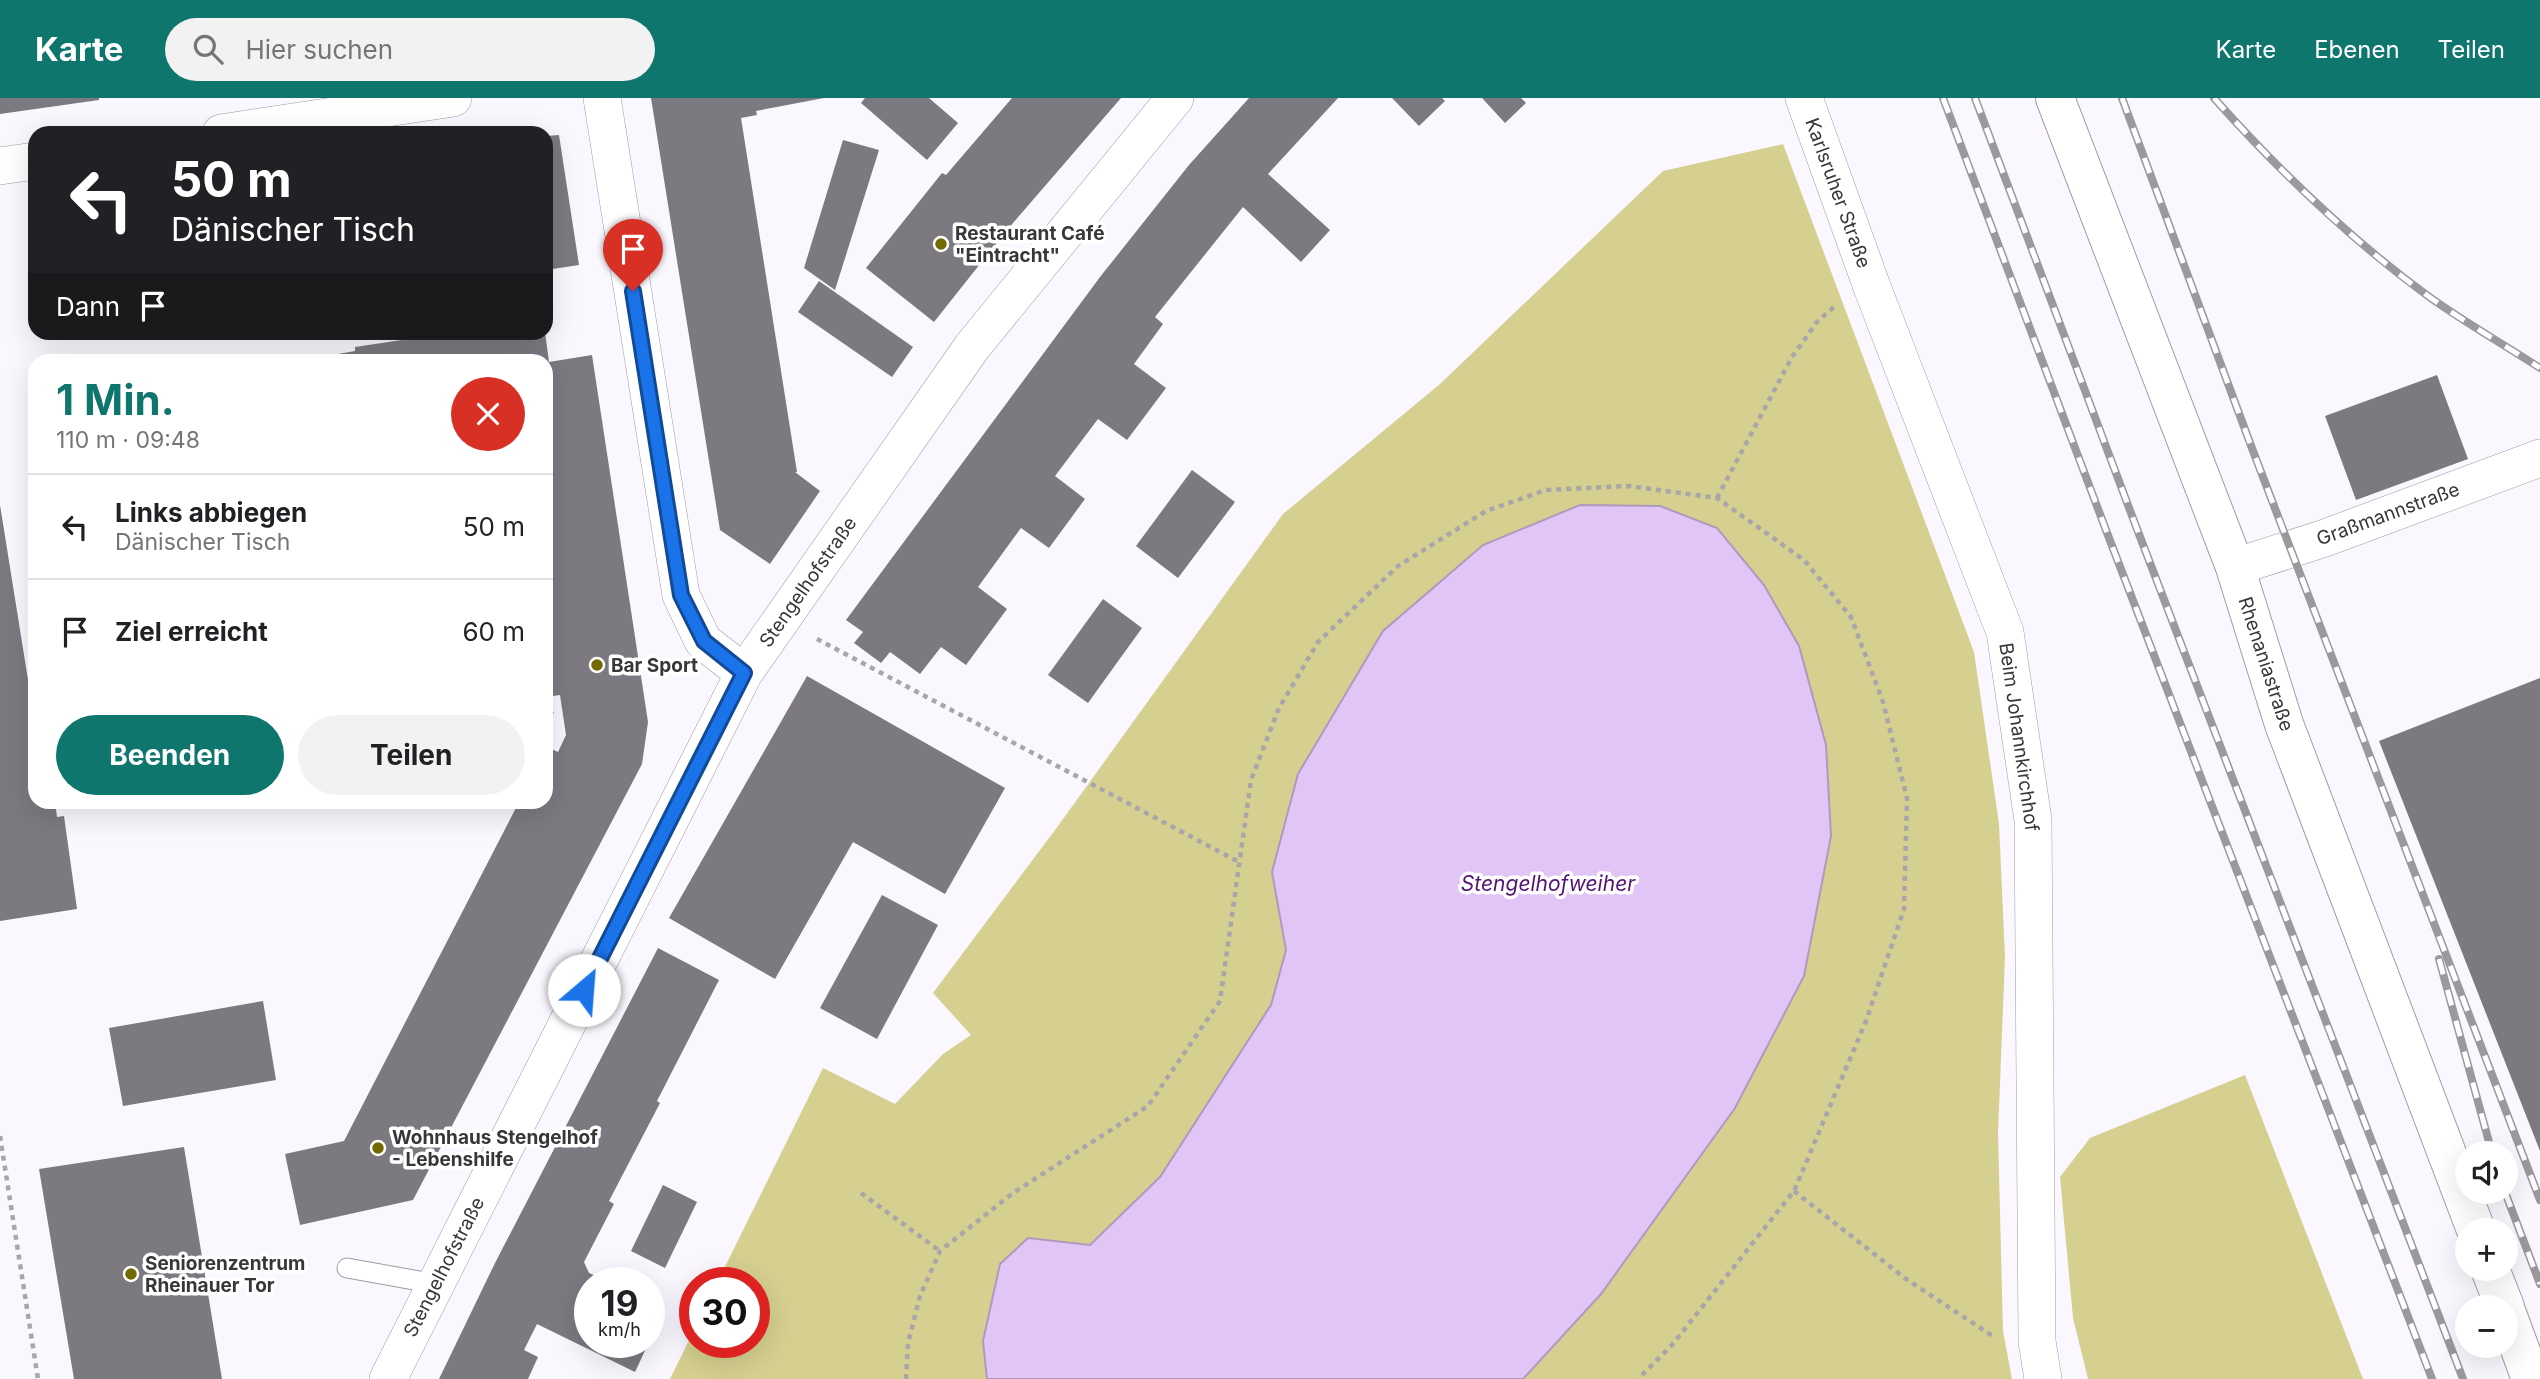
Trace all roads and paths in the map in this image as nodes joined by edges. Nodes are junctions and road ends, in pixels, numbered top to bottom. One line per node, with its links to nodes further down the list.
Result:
1 (453, 98): 6 (street)
2 (602, 98): 14 (street)
3 (1175, 98): 13 (street, Stengelhofstraße)
4 (1804, 98): 9 (street, Karlsruher Straße)
5 (2055, 98): 12 (street, Rhenaniastraße)
6 (267, 126)
7 (28, 162): 8 (street)
8 (0, 166)
9 (1872, 287): 11 (path); 23 (street, Beim Johannkirchhof)
10 (2540, 458): 12 (street, Graßmannstraße)
11 (1717, 498): 15 (path); 17 (path)
12 (2235, 567): 19 (street, Rhenaniastraße)
13 (786, 615): 14 (street, Stengelhofstraße); 15 (path)
14 (744, 673): 22 (street, Stengelhofstraße)
15 (1239, 862): 20 (path)
16 (0, 1136): 25 (path)
17 (1794, 1191): 23 (path); 28 (path)
18 (861, 1193): 20 (path)
19 (2471, 1218)
20 (940, 1251): 27 (path)
21 (347, 1268): 22 (lane)
22 (436, 1284): 26 (street, Stengelhofstraße)
23 (2037, 1341): 29 (street, Beim Johannkirchhof)
24 (2518, 1344): 30 (street)
25 (38, 1379)
26 (388, 1379)
27 (906, 1379)
28 (1638, 1379)
29 (2043, 1379)
30 (2531, 1379)

